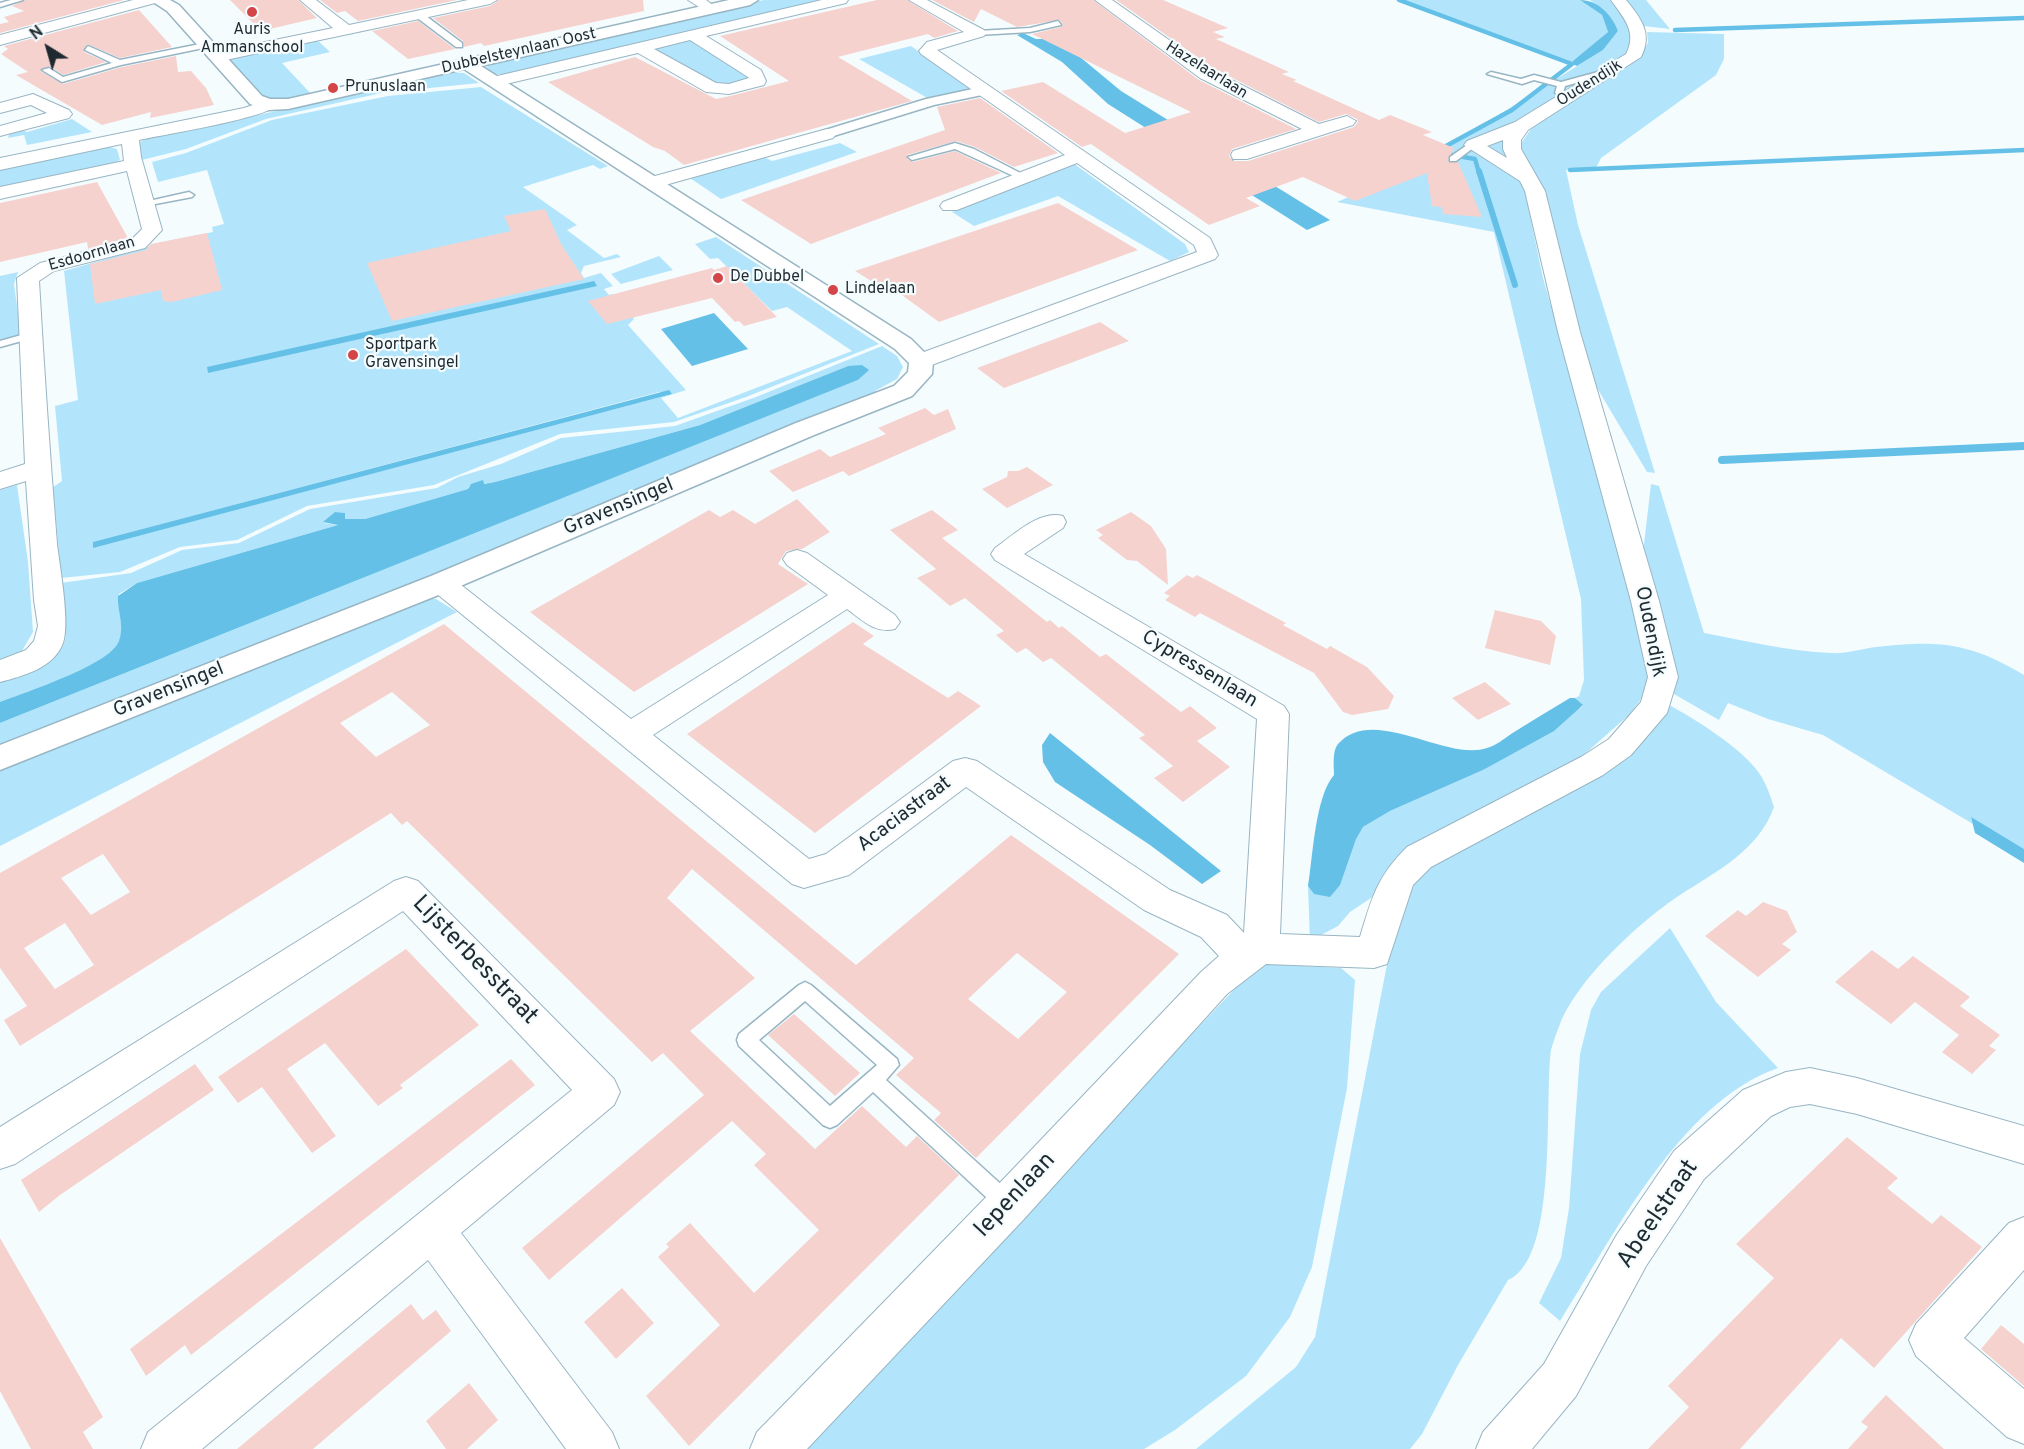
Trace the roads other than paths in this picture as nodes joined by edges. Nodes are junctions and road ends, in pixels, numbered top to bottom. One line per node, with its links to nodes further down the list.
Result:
1 (19, 0): 12 (lane)
2 (150, 0): 19 (street)
3 (158, 0): 22 (street)
4 (307, 0): 16 (street)
5 (485, 0): 14 (street)
6 (695, 0): 13 (street)
7 (750, 0): 13 (street, Dubbelsteynlaan Oost)
8 (841, 0): 18 (street, Dubbelsteynlaan Oost)
9 (916, 0): 17 (street)
10 (1102, 0): 35 (street, Hazelaarlaan)
11 (1618, 0): 28 (street, Oudendijk)
12 (0, 5)
13 (710, 9): 23 (street, Dubbelsteynlaan Oost)
14 (419, 15): 16 (street); 23 (lane)
15 (1058, 23): 17 (lane)
16 (346, 30): 22 (street)
17 (978, 33): 29 (street)
18 (693, 35): 20 (street, Dubbelsteynlaan Oost); 20 (street)
19 (0, 40)
20 (639, 47): 27 (street, Dubbelsteynlaan Oost)
21 (88, 48): 24 (lane)
22 (210, 51): 24 (lane); 30 (street)
23 (464, 55): 27 (street); 30 (street, Dubbelsteynlaan Oost)
24 (119, 63): 25 (lane)
25 (46, 70)
26 (1491, 74): 28 (lane)
27 (493, 82): 45 (street)
28 (1555, 89): 34 (street, Oudendijk)
29 (982, 91): 36 (street); 40 (street)
30 (268, 105): 37 (street, Dubbelsteynlaan Oost)
31 (0, 108): 33 (street, Dubbelsteynlaan Oost)
32 (1347, 121): 35 (street)
33 (1, 126): 41 (street, Dubbelsteynlaan Oost)
34 (1521, 126): 44 (street, Oudendijk); 44 (street, Oudendijk)
35 (1317, 130): 38 (street)
36 (827, 134): 45 (street)
37 (130, 137): 41 (street, Dubbelsteynlaan Oost); 42 (street, Esdoornlaan)
38 (1240, 155)
39 (912, 157): 43 (lane)
40 (1077, 157): 43 (street); 52 (street)
41 (3, 163)
42 (135, 164): 46 (street); 48 (street, Esdoornlaan)
43 (1023, 177): 49 (street)
44 (1527, 177): 63 (street, Oudendijk)
45 (651, 183): 52 (street)
46 (0, 193)
47 (189, 195): 48 (lane)
48 (145, 203): 50 (street, Esdoornlaan)
49 (950, 206)
50 (32, 335): 51 (lane); 53 (street, Esdoornlaan)
51 (0, 344)
52 (921, 361): 57 (street, Gravensingel)
53 (38, 468): 54 (street); 60 (street, Esdoornlaan)
54 (0, 481)
55 (1053, 522): 63 (street, Cypressenlaan)
56 (797, 559): 58 (street)
57 (441, 583): 61 (street, Acaciastraat); 62 (street, Gravensingel)
58 (846, 596): 59 (street); 61 (street)
59 (885, 622)
60 (0, 672)
61 (631, 734): 63 (street, Acaciastraat)
62 (0, 758)
63 (1253, 953): 67 (street, Iepenlaan)
64 (873, 1080): 64 (lane); 67 (lane)
65 (2024, 1145): 74 (street, Abeelstraat)
66 (0, 1150): 68 (street, Lijsterbesstraat)
67 (1009, 1204): 73 (street, Iepenlaan)
68 (431, 1229): 71 (street, Lijsterbesstraat); 72 (street)
69 (2024, 1238): 70 (street)
70 (2024, 1420)
71 (165, 1449)
72 (595, 1449)
73 (774, 1449)
74 (1500, 1449)

